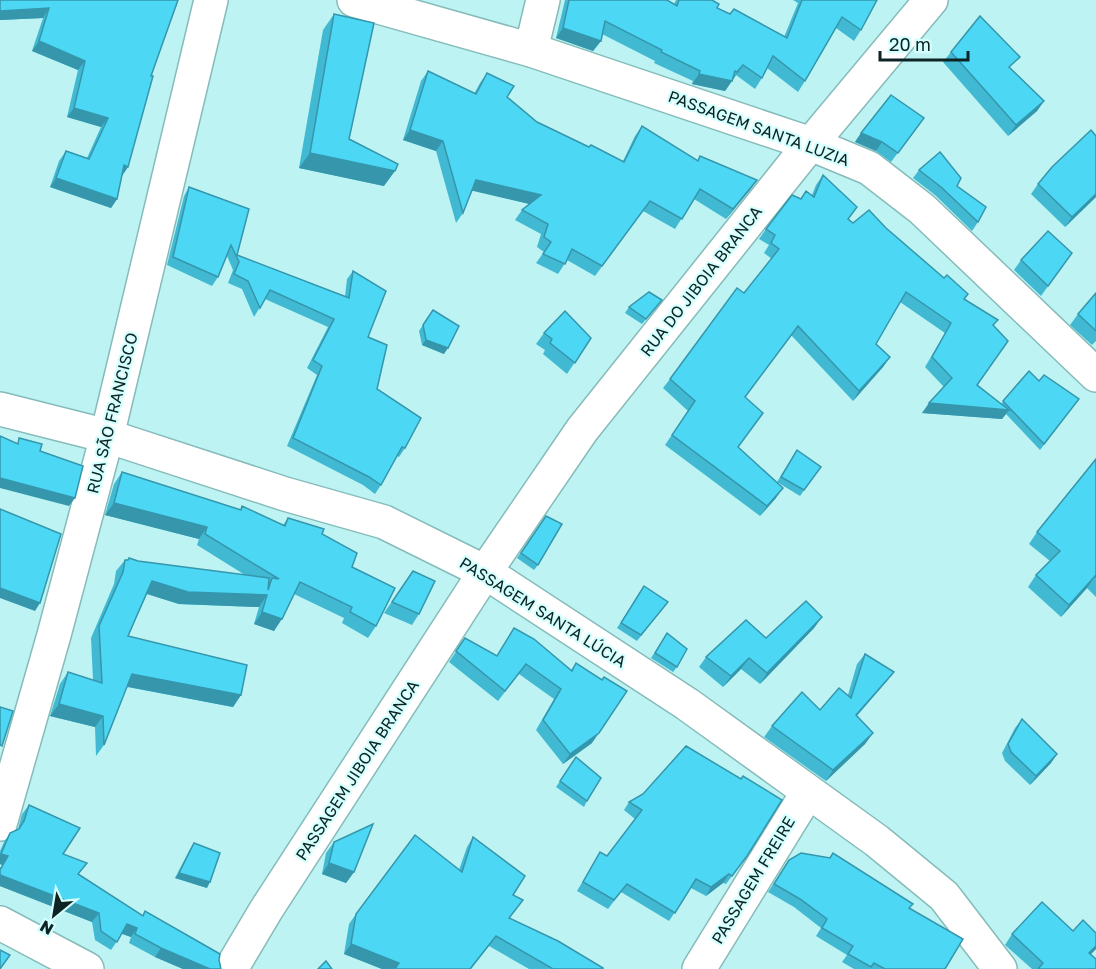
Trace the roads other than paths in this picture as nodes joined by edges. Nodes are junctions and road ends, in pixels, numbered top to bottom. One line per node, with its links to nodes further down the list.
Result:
1 (211, 0): 9 (street, RUA SÃO FRANCISCO)
2 (354, 0): 5 (street, PASSAGEM SANTA LUZIA)
3 (543, 0): 5 (street)
4 (932, 0): 6 (street, RUA DO JIBOIA BRANCA)
5 (531, 50): 6 (street, PASSAGEM SANTA LUZIA)
6 (811, 144): 7 (street, PASSAGEM SANTA LUZIA); 10 (street, RUA DO JIBOIA BRANCA)
7 (1096, 375)
8 (0, 409): 9 (street, PASSAGEM SANTA LÚCIA)
9 (107, 436): 10 (street, PASSAGEM SANTA LÚCIA); 12 (street, RUA SÃO FRANCISCO)
10 (485, 572): 11 (street, PASSAGEM SANTA LÚCIA); 15 (street, PASSAGEM JIBOIA BRANCA)
11 (808, 792): 16 (street, PASSAGEM FREIRE); 17 (street, PASSAGEM SANTA LÚCIA)
12 (0, 824)
13 (0, 923): 14 (street)
14 (87, 969)
15 (231, 969)
16 (699, 969)
17 (1000, 969)

